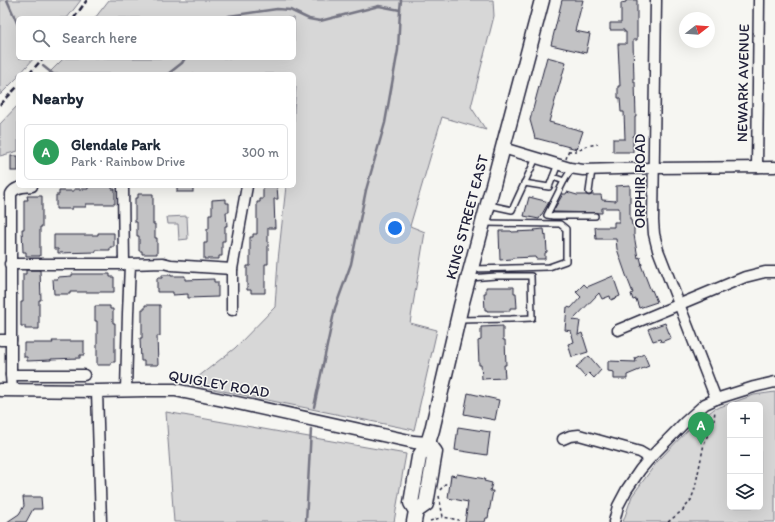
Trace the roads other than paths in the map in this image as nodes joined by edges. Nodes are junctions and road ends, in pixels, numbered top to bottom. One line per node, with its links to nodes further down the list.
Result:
1 (542, 0): 4 (main road, KING STREET EAST)
2 (656, 0): 10 (street, ORPHIR ROAD)
3 (759, 0): 8 (street, NEWARK AVENUE)
4 (503, 148): 5 (street); 19 (main road, KING STREET EAST)
5 (536, 158): 6 (street); 14 (lane)
6 (558, 164): 9 (street); 12 (lane)
7 (775, 166): 8 (street)
8 (757, 167): 10 (street)
9 (572, 168): 11 (street); 13 (lane)
10 (654, 168): 11 (street); 27 (street, ORPHIR ROAD)
11 (592, 170): 18 (lane)
12 (553, 177): 13 (lane); 14 (lane)
13 (564, 181): 20 (lane)
14 (524, 183): 19 (lane)
15 (21, 188): 22 (street)
16 (123, 188): 23 (street)
17 (247, 188): 24 (street)
18 (589, 192)
19 (488, 205): 21 (main road, KING STREET EAST)
20 (595, 216)
21 (483, 223): 26 (main road, KING STREET EAST); 26 (lane)
22 (10, 264): 23 (street); 32 (street)
23 (127, 264): 24 (street); 37 (street)
24 (232, 269): 28 (street)
25 (775, 272): 27 (street)
26 (470, 273): 29 (main road, KING STREET EAST); 29 (lane)
27 (679, 304): 30 (street); 39 (street, ORPHIR ROAD)
28 (232, 310)
29 (459, 320): 41 (main road, KING STREET EAST)
30 (618, 330)
31 (0, 340): 32 (street)
32 (11, 340): 33 (street)
33 (11, 375): 34 (street); 36 (street)
34 (84, 375)
35 (775, 382): 39 (street)
36 (6, 390): 38 (street, QUIGLEY ROAD)
37 (126, 390): 38 (street, QUIGLEY ROAD); 41 (street, QUIGLEY ROAD)
38 (98, 391): 44 (street)
39 (716, 399): 42 (street)
40 (563, 439): 42 (street)
41 (428, 443): 43 (main road, KING STREET EAST)
42 (650, 458): 45 (street)
43 (415, 517)
44 (101, 522)
45 (614, 522)

